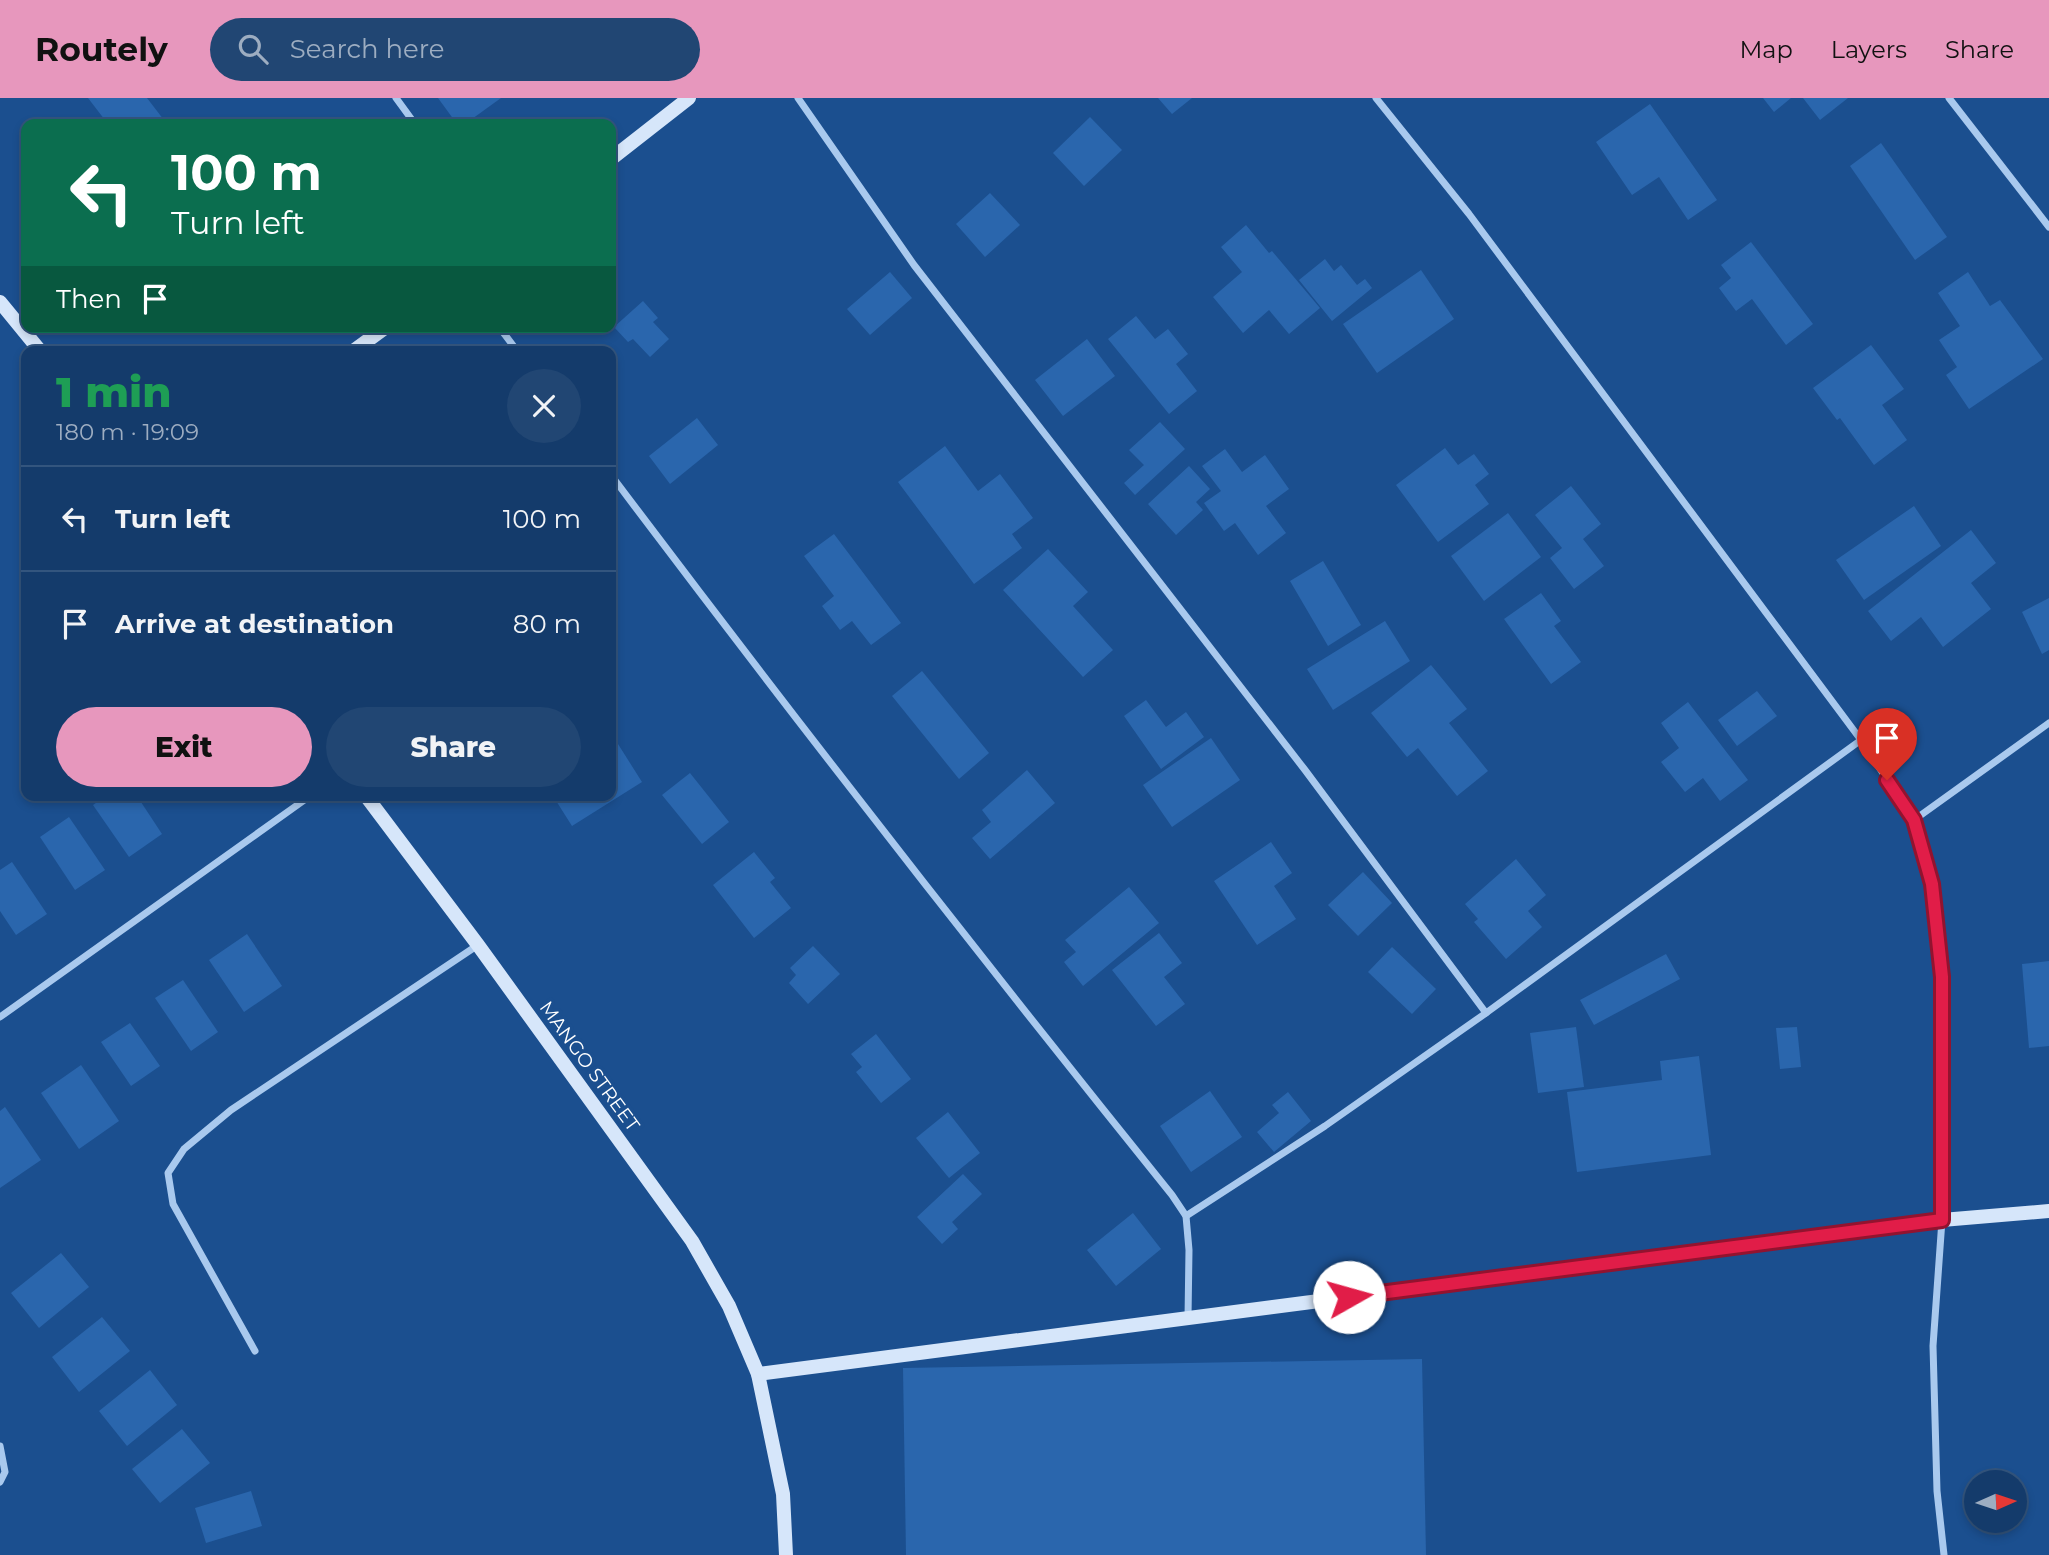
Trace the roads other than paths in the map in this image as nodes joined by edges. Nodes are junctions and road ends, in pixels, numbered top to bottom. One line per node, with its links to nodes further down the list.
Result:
1 (396, 98): 6 (street)
2 (690, 98): 7 (street)
3 (798, 98): 20 (street)
4 (1377, 98): 15 (street)
5 (1949, 98): 8 (street)
6 (411, 119)
7 (616, 155)
8 (2049, 227)
9 (0, 302): 10 (street)
10 (21, 328)
11 (378, 333): 12 (street)
12 (360, 346)
13 (616, 482): 23 (street)
14 (2049, 723): 18 (street)
15 (1861, 740): 18 (street); 20 (street)
16 (303, 801): 21 (street)
17 (370, 801): 19 (street, MANGO STREET)
18 (1914, 820): 24 (street)
19 (478, 945): 26 (street); 27 (street, MANGO STREET)
20 (1486, 1013): 23 (street)
21 (0, 1017)
22 (2049, 1211): 24 (street)
23 (1186, 1216): 25 (street)
24 (1942, 1220): 25 (street); 31 (street)
25 (1188, 1318): 27 (street)
26 (255, 1351)
27 (758, 1374): 30 (street, MANGO STREET)
28 (0, 1446): 29 (street)
29 (0, 1482)
30 (786, 1555)
31 (1944, 1555)

